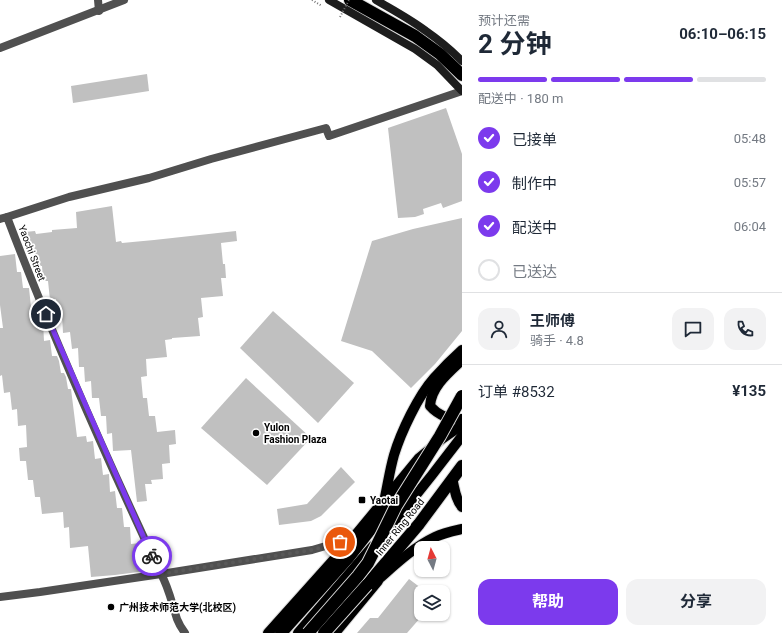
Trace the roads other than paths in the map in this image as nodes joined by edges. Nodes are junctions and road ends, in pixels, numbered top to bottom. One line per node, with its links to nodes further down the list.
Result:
1 (98, 0): 6 (street)
2 (124, 0): 6 (street)
3 (329, 0): 10 (main road)
4 (350, 0): 9 (highway)
5 (376, 0): 8 (main road)
6 (99, 11): 7 (street)
7 (0, 48)
8 (462, 61)
9 (462, 75)
10 (462, 91): 11 (street)
11 (4, 218): 26 (street, Yaochi Street)
12 (462, 350): 22 (main road)
13 (462, 360): 15 (main road)
14 (462, 396): 18 (highway, bridge)
15 (462, 418)
16 (462, 425): 22 (main road)
17 (462, 436): 30 (main road)
18 (427, 455): 35 (highway, bridge); 37 (highway, bridge)
19 (462, 466): 21 (highway, Inner Ring Road)
20 (462, 469): 21 (main road)
21 (451, 483): 23 (main road); 27 (main road); 28 (highway, Inner Ring Road)
22 (384, 499): 25 (main road)
23 (462, 508)
24 (462, 529): 27 (main road)
25 (353, 538): 26 (street); 31 (main road)
26 (160, 574): 29 (street); 33 (street, Yaochi Street)
27 (380, 578): 32 (main road)
28 (367, 585): 38 (highway, bridge); 39 (highway, bridge)
29 (0, 597)
30 (329, 598): 32 (main road); 36 (main road)
31 (285, 614): 34 (main road); 35 (main road)
32 (348, 617): 39 (main road)
33 (185, 633)
34 (268, 633)
35 (279, 633)
36 (298, 633)
37 (308, 633)
38 (324, 633)
39 (334, 633)

